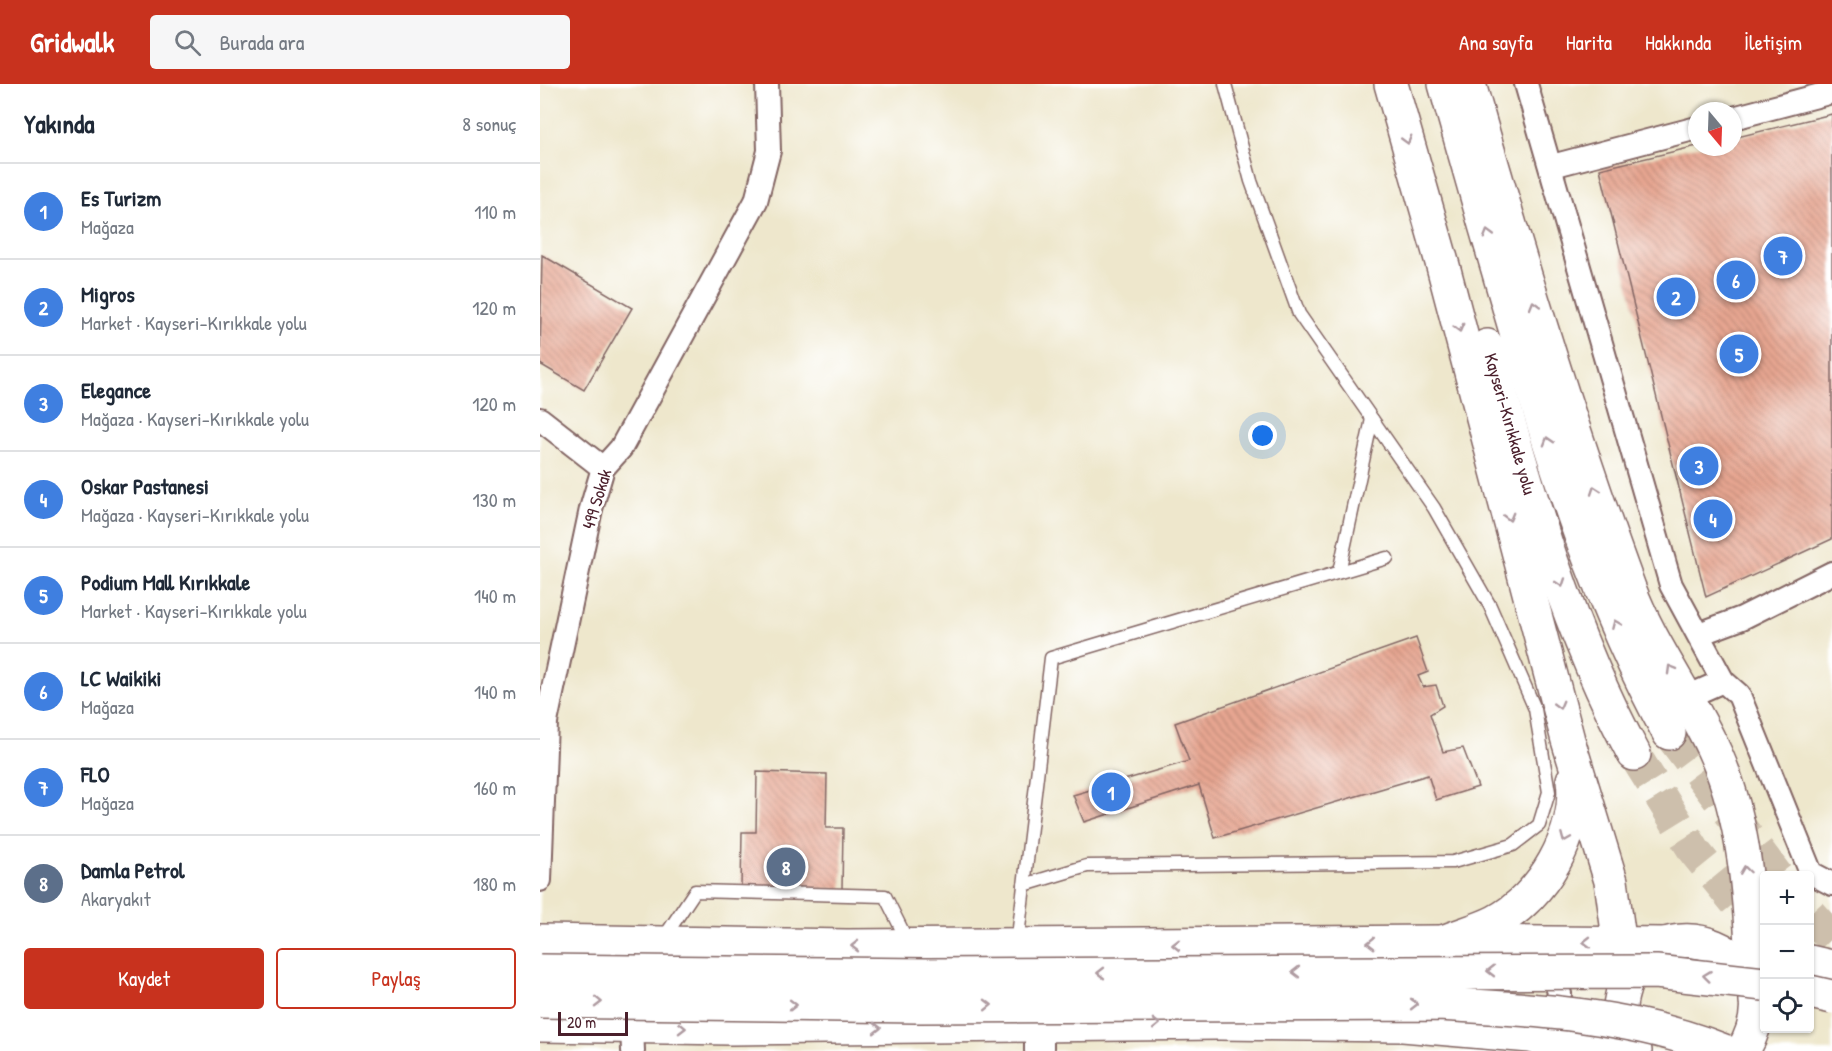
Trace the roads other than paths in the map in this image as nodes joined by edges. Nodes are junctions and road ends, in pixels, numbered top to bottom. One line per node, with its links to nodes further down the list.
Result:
1 (767, 84): 14 (street, 499 Sokak)
2 (1225, 84): 13 (lane)
3 (1390, 84): 22 (main road, one-way to 22)
4 (1413, 84): 23 (main road, Kayseri-Kırıkkale yolu, one-way to 23)
5 (1445, 84): 21 (main road, Kayseri-Kırıkkale yolu, one-way to 5)
6 (1469, 84): 20 (main road, one-way to 6)
7 (1526, 84): 11 (street)
8 (1832, 92): 9 (street)
9 (1742, 116)
10 (1688, 130): 11 (street)
11 (1552, 166): 18 (street)
12 (540, 419): 14 (street)
13 (1372, 419): 16 (lane); 26 (lane)
14 (603, 468): 24 (street, 499 Sokak)
15 (1387, 558): 16 (lane)
16 (1339, 572): 26 (lane)
17 (1832, 573): 18 (street)
18 (1699, 634): 19 (street)
19 (1724, 681): 20 (street); 25 (street)
20 (1687, 697): 35 (main road, one-way to 20)
21 (1669, 733)
22 (1568, 740): 28 (main road, one-way to 28); 29 (main road)
23 (1634, 754)
24 (540, 880)
25 (1832, 884)
26 (1024, 885): 34 (lane)
27 (540, 941): 30 (main road)
28 (1443, 942): 29 (main road, one-way to 28); 34 (main road, one-way to 34)
29 (1620, 942): 32 (main road); 40 (main road)
30 (660, 943): 33 (main road, one-way to 30); 33 (lane)
31 (1709, 943): 32 (main road); 35 (main road); 41 (main road)
32 (1667, 944): 40 (main road)
33 (910, 946): 34 (main road)
34 (1017, 946)
35 (1759, 950): 41 (main road)
36 (1814, 963): 37 (main road)
37 (1832, 967)
38 (540, 971): 39 (main road, one-way to 38, bridge)
39 (1538, 972): 41 (main road, one-way to 39, bridge); 45 (street)
40 (1625, 982): 50 (main road)
41 (1760, 987): 52 (main road)
42 (1814, 993): 43 (main road, bridge)
43 (1832, 997)
44 (540, 1001): 45 (main road, one-way to 45, bridge)
45 (1541, 1011): 51 (main road, bridge)
46 (540, 1025): 47 (main road)
47 (632, 1039): 48 (main road, one-way to 48)
48 (1039, 1039): 49 (main road, one-way to 49)
49 (1603, 1051)
50 (1635, 1051)
51 (1724, 1051)
52 (1743, 1051)

